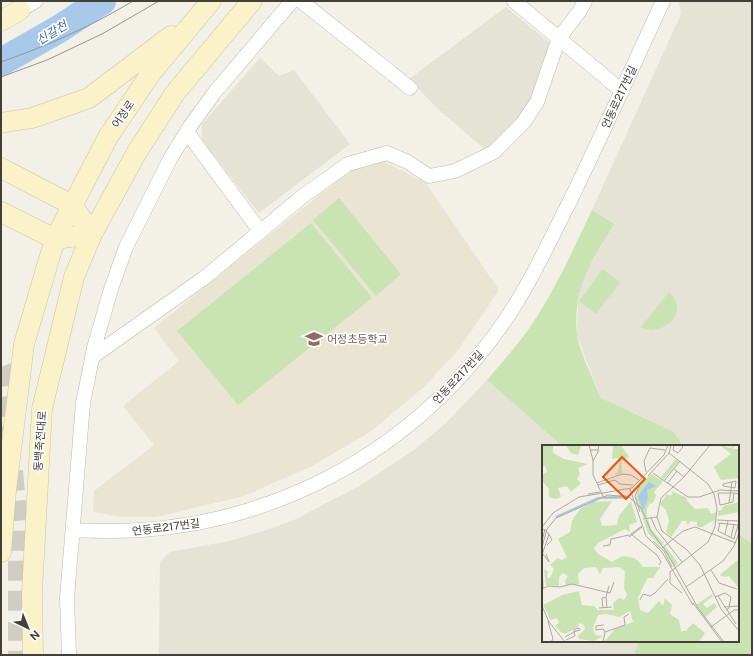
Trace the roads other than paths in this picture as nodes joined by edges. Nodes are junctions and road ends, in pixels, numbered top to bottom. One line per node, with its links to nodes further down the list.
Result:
1 (211, 1): 9 (main road, 어정로)
2 (252, 1): 20 (main road)
3 (292, 1): 15 (street)
4 (301, 1): 12 (street)
5 (514, 1): 11 (street)
6 (585, 1): 11 (street)
7 (663, 1): 13 (street, 언동로217번길)
8 (28, 6): 10 (main road)
9 (198, 16): 14 (main road); 17 (main road, 어정로)
10 (1, 21)
11 (558, 38): 13 (street); 19 (street)
12 (410, 88)
13 (622, 91): 25 (street, 언동로217번길)
14 (1, 123)
15 (187, 132): 19 (street); 22 (street)
16 (1, 168): 17 (main road)
17 (72, 205): 20 (main road); 21 (main road, 어정로)
18 (1, 212): 21 (main road)
19 (260, 231): 22 (street)
20 (92, 234): 21 (main road); 27 (main road, 동백죽전대로)
21 (55, 239): 24 (main road)
22 (92, 357): 25 (street)
23 (1, 460): 24 (main road)
24 (6, 491): 26 (main road)
25 (73, 530): 28 (street)
26 (1, 552)
27 (33, 655)
28 (69, 655)

